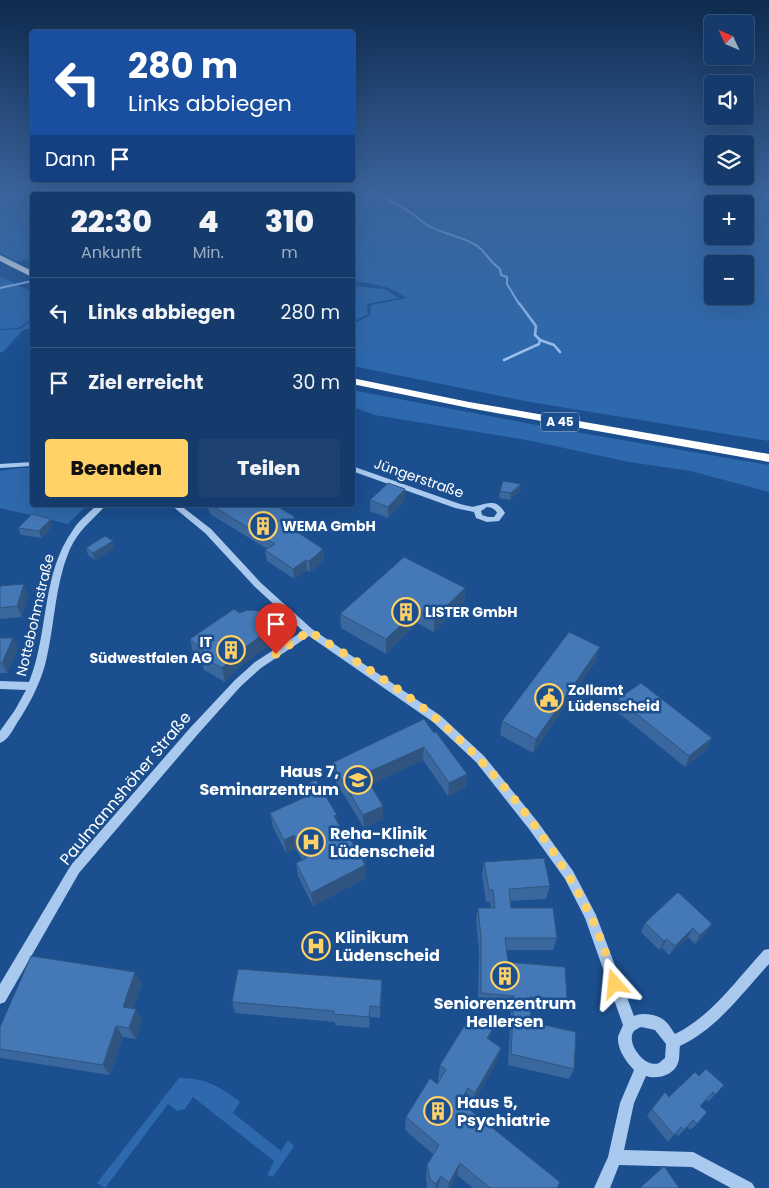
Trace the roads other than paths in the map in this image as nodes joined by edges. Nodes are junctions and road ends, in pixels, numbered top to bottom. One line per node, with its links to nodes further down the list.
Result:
1 (0, 258): 3 (highway)
2 (0, 268): 4 (highway)
3 (30, 273)
4 (30, 282)
5 (355, 374): 7 (highway, A 45)
6 (355, 383): 8 (highway, A 45)
7 (769, 448)
8 (769, 458)
9 (30, 464): 10 (street)
10 (0, 466)
11 (355, 469): 14 (street, Jüngerstraße)
12 (100, 507): 17 (street, Nottebohmstraße)
13 (178, 507): 15 (street)
14 (477, 510)
15 (309, 631): 20 (street, Paulmannshöher Straße); 21 (street)
16 (0, 685): 17 (street, Nottebohmstraße)
17 (33, 686): 18 (street, Nottebohmstraße)
18 (0, 739)
19 (769, 955): 22 (street)
20 (0, 996)
21 (630, 1025): 22 (street); 23 (street)
22 (673, 1042): 23 (street)
23 (642, 1068): 24 (street)
24 (615, 1157): 25 (street); 26 (street)
25 (602, 1188)
26 (747, 1188)

